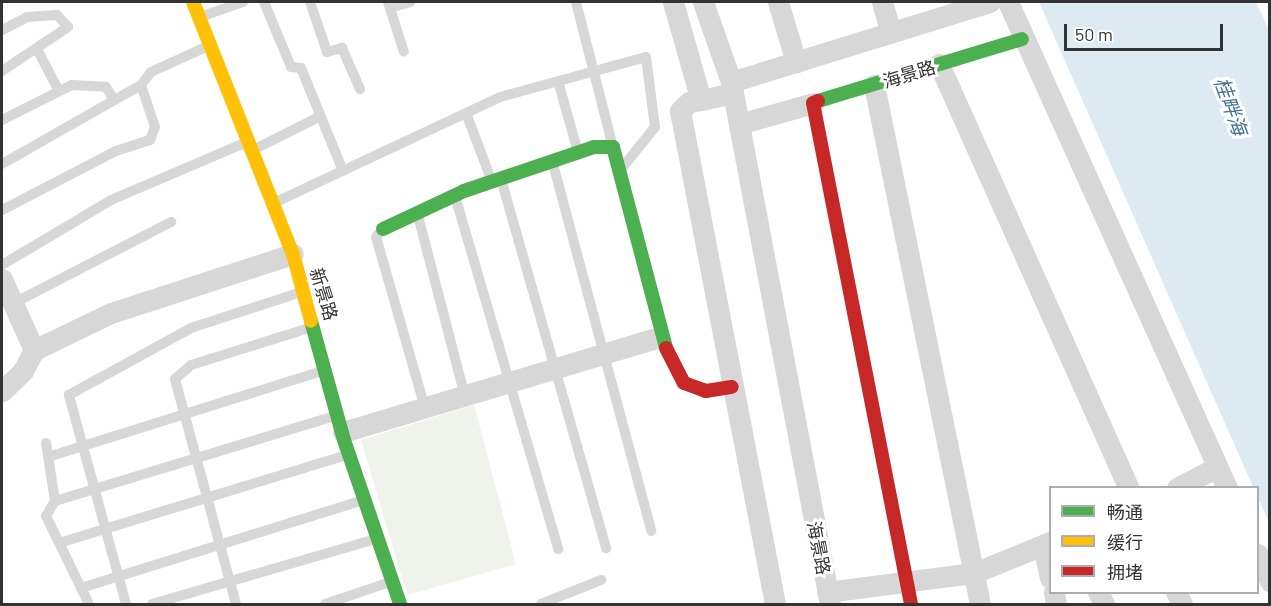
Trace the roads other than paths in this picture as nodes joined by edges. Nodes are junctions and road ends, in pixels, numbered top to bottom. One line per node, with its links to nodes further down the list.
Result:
1 (193, 2): 14 (street, 新景路)
2 (243, 2): 14 (lane)
3 (264, 2): 35 (lane)
4 (310, 2): 29 (lane)
5 (410, 2): 13 (lane)
6 (576, 2): 24 (lane)
7 (673, 2): 32 (street)
8 (703, 2): 28 (street, 海景路)
9 (778, 2): 21 (street)
10 (882, 2): 16 (street)
11 (990, 2): 16 (street)
12 (1008, 2): 17 (street)
13 (389, 5): 20 (lane)
14 (200, 17): 18 (street, 新景路)
15 (2, 30): 19 (lane)
16 (891, 33): 21 (street)
17 (1022, 39): 22 (street, 海景路); 75 (street)
18 (210, 45): 27 (lane); 38 (street, 新景路)
19 (38, 51): 23 (lane); 30 (lane)
20 (404, 52)
21 (796, 62): 28 (street)
22 (939, 64): 26 (street, 海景路); 76 (street)
23 (2, 71)
24 (594, 72): 25 (lane); 39 (lane); 44 (lane)
25 (558, 81): 34 (lane); 40 (lane)
26 (873, 85): 33 (street, 海景路); 93 (street)
27 (141, 86): 31 (lane); 48 (lane)
28 (732, 88): 32 (street); 37 (street, 海景路)
29 (360, 89)
30 (60, 91): 31 (lane); 36 (lane)
31 (114, 100): 42 (lane)
32 (701, 100): 64 (street)
33 (813, 103): 37 (street); 96 (street)
34 (466, 113): 43 (lane); 45 (lane)
35 (319, 117): 38 (lane); 43 (lane)
36 (2, 120)
37 (739, 124): 101 (street, 海景路)
38 (250, 146): 47 (street, 新景路); 53 (lane)
39 (613, 147): 40 (street); 44 (street)
40 (578, 152): 41 (street)
41 (552, 161): 45 (street); 60 (lane)
42 (2, 164)
43 (343, 171): 47 (lane)
44 (619, 171): 58 (street)
45 (496, 180): 46 (street); 61 (lane)
46 (455, 196): 49 (street); 63 (lane)
47 (273, 204): 52 (street, 新景路)
48 (2, 210)
49 (417, 213): 51 (street); 66 (lane)
50 (171, 222): 56 (lane)
51 (383, 229): 67 (lane)
52 (292, 254): 55 (street, 新景路); 59 (street)
53 (2, 265)
54 (2, 279): 56 (street)
55 (304, 291): 57 (street, 新景路); 71 (lane)
56 (14, 303): 59 (street)
57 (315, 326): 62 (street, 新景路); 68 (lane)
58 (659, 338): 60 (street); 64 (street)
59 (34, 350): 65 (street)
60 (603, 354): 61 (street); 84 (lane)
61 (555, 369): 63 (street); 89 (lane)
62 (327, 370): 68 (lane); 69 (street, 新景路)
63 (509, 382): 66 (street); 90 (lane)
64 (732, 387): 109 (street)
65 (2, 391)
66 (465, 396): 67 (street)
67 (425, 408): 69 (street)
68 (181, 416): 71 (lane); 74 (lane)
69 (340, 424): 72 (street, 新景路); 74 (lane)
70 (46, 443): 73 (lane)
71 (83, 446): 73 (lane); 79 (lane)
72 (348, 454): 80 (lane); 81 (street, 新景路)
73 (51, 456): 82 (lane)
74 (194, 459): 79 (lane); 80 (lane)
75 (1217, 467): 77 (street); 78 (street)
76 (1128, 486)
77 (1181, 486)
78 (1226, 486)
79 (95, 489): 82 (lane); 83 (lane)
80 (205, 498): 83 (lane); 88 (lane)
81 (363, 500): 85 (street, 新景路); 88 (lane)
82 (55, 501): 86 (lane)
83 (105, 529): 86 (lane); 94 (lane)
84 (651, 531)
85 (376, 539): 98 (lane); 99 (street, 新景路)
86 (59, 543): 100 (lane)
87 (1047, 544): 92 (street); 93 (street)
88 (218, 545): 94 (lane); 98 (lane)
89 (606, 548)
90 (558, 549)
91 (1259, 558): 97 (street)
92 (1049, 567)
93 (974, 573): 96 (street); 111 (street)
94 (118, 576): 100 (lane); 103 (lane)
95 (601, 580): 108 (lane)
96 (907, 581): 101 (street); 110 (street)
97 (1269, 581)
98 (229, 582): 104 (lane); 105 (lane)
99 (390, 582): 106 (lane); 107 (street, 新景路)
100 (81, 588): 102 (lane)
101 (828, 598)
102 (89, 604)
103 (126, 604)
104 (152, 604)
105 (236, 604)
106 (325, 604)
107 (400, 604)
108 (541, 604)
109 (774, 604)
110 (911, 604)
111 (980, 604)

